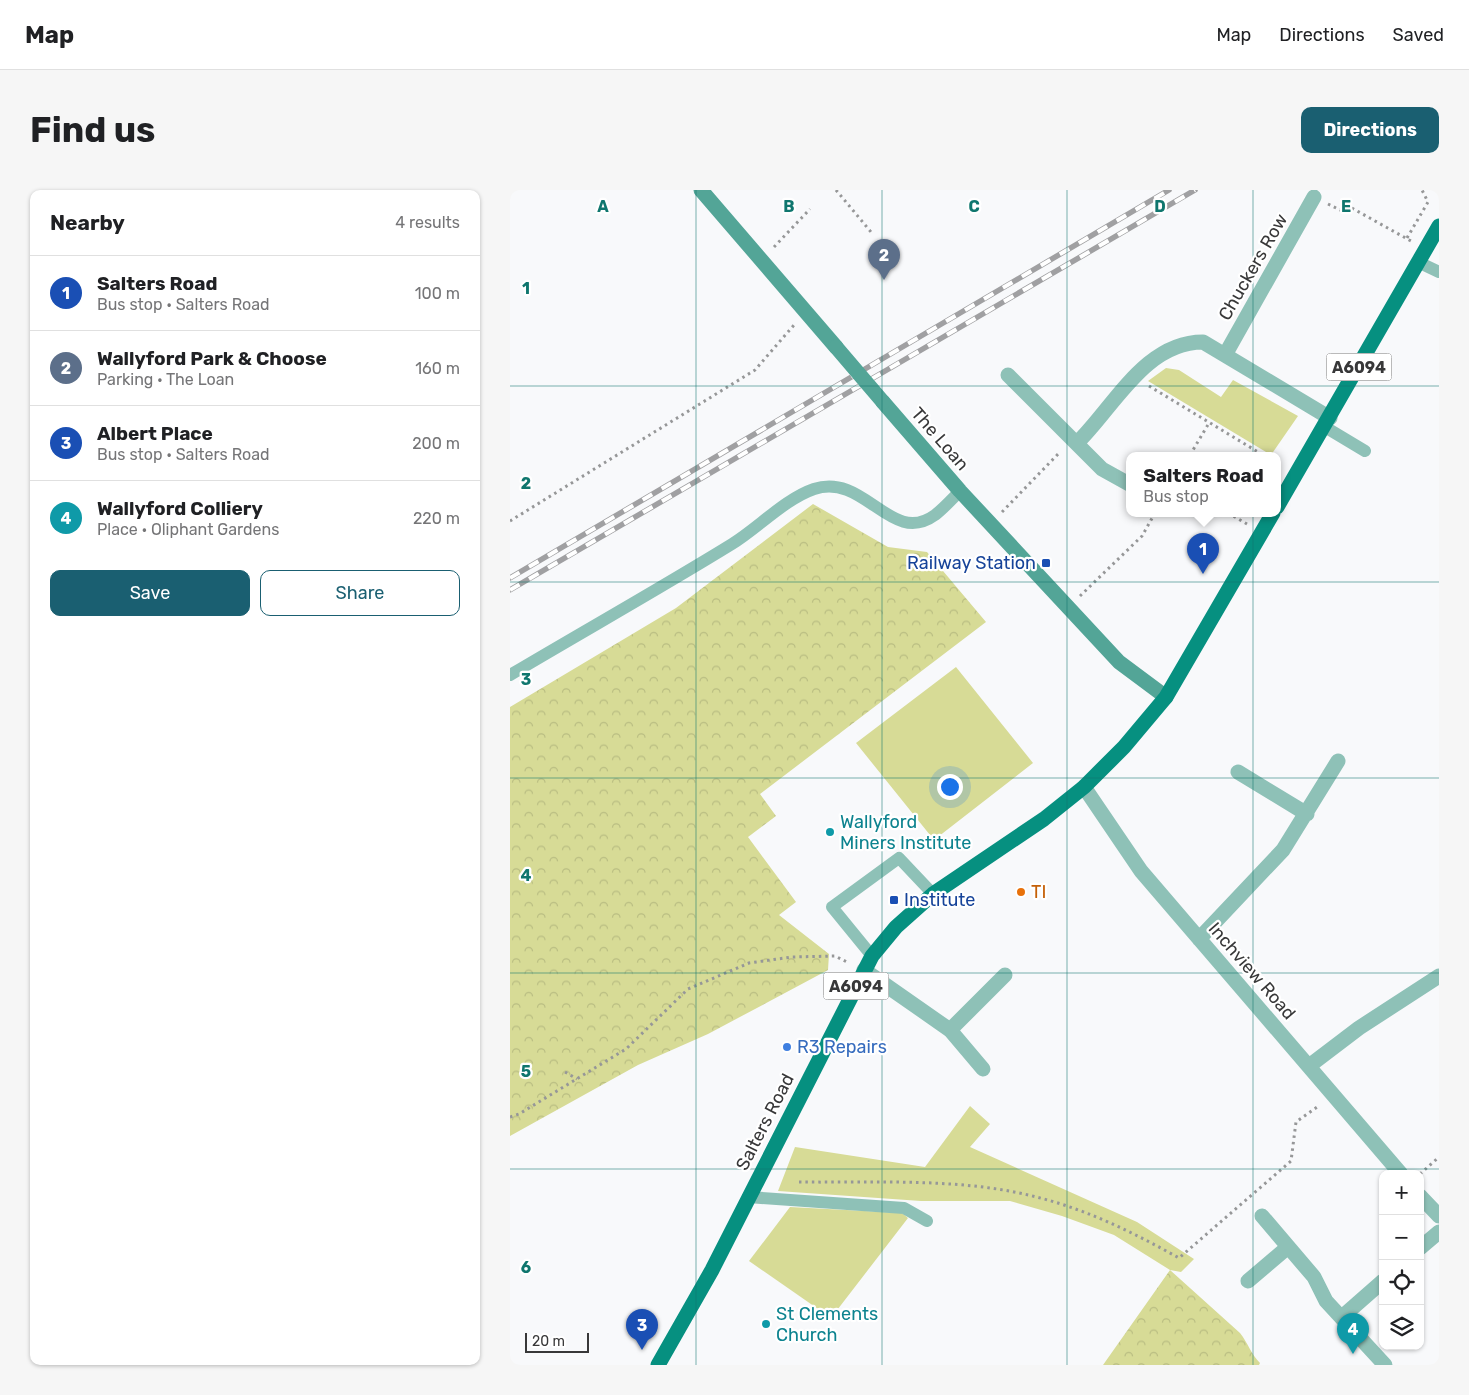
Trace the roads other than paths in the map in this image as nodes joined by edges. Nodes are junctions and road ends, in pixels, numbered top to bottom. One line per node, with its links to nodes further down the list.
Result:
1 (701, 190): 12 (street, The Loan, bridge)
2 (1314, 197): 6 (street, Chuckers Row)
3 (1439, 226): 4 (main road, A6094)
4 (1422, 255): 5 (lane); 8 (main road, A6094)
5 (1439, 272)
6 (1225, 355): 8 (street); 9 (street)
7 (1008, 375): 9 (street)
8 (1327, 422): 10 (lane); 13 (main road, A6094)
9 (1075, 441): 11 (street)
10 (1365, 452)
11 (1126, 482)
12 (960, 491): 15 (lane); 16 (street, The Loan)
13 (1281, 500)
14 (1271, 517): 16 (main road, Salters Road / A6094)
15 (510, 675)
16 (1166, 697): 19 (main road, Salters Road / A6094)
17 (1338, 762): 20 (street)
18 (1238, 772): 20 (street)
19 (1084, 787): 21 (main road, Salters Road / A6094); 22 (street, Inchview Road)
20 (1307, 814): 22 (street)
21 (933, 894): 23 (main road, Salters Road / A6094); 23 (lane)
22 (1199, 939): 28 (street, Inchview Road)
23 (872, 956): 24 (main road, Salters Road / A6094)
24 (864, 970): 27 (street); 31 (main road, Salters Road / A6094)
25 (1005, 976): 27 (street)
26 (1439, 976): 28 (street)
27 (950, 1030): 29 (street)
28 (1309, 1066): 30 (street, Inchview Road)
29 (983, 1069)
30 (1398, 1170)
31 (748, 1197): 35 (lane); 42 (main road, Salters Road / A6094)
32 (1424, 1200): 34 (street)
33 (1262, 1216): 38 (street)
34 (1439, 1216)
35 (927, 1221)
36 (1439, 1232): 37 (street)
37 (1424, 1245)
38 (1288, 1247): 39 (street); 41 (street)
39 (1248, 1281)
40 (1379, 1285): 41 (street)
41 (1342, 1317): 43 (street)
42 (658, 1365)
43 (1385, 1365)

